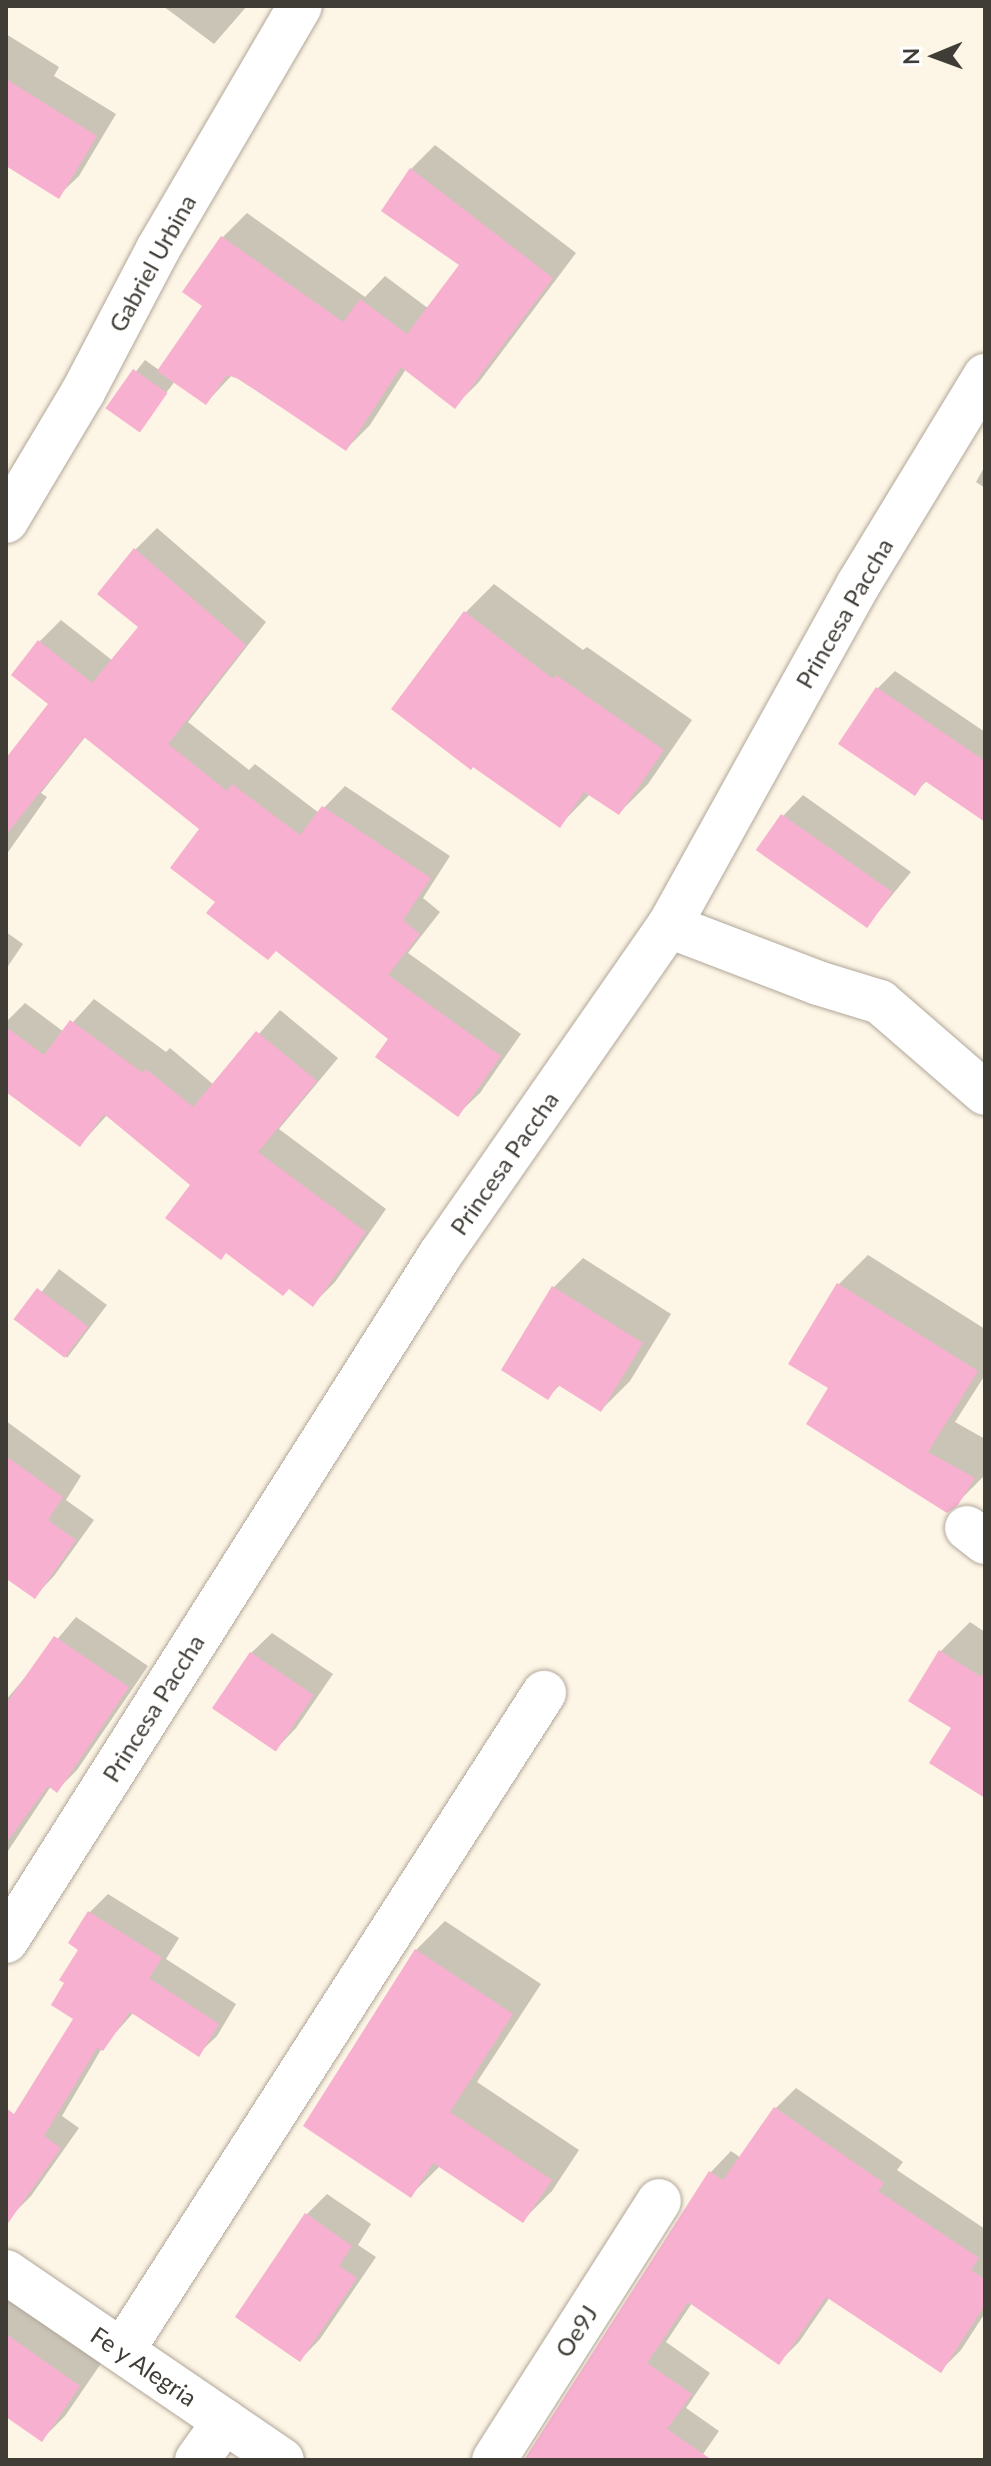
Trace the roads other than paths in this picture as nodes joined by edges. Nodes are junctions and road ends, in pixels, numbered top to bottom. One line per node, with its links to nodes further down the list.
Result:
1 (300, 6): 3 (street, Gabriel Urbina)
2 (985, 376): 4 (street, Princesa Paccha)
3 (6, 521)
4 (669, 926): 5 (street); 7 (street, Princesa Paccha)
5 (985, 1093)
6 (544, 1693): 10 (street)
7 (6, 1941)
8 (659, 2201): 14 (street, Oe9J)
9 (6, 2272): 10 (street, Fe y Alegria)
10 (122, 2351): 11 (street, Fe y Alegria)
11 (225, 2421): 12 (street); 13 (street, Fe y Alegria)
12 (197, 2460)
13 (282, 2460)
14 (494, 2460)

